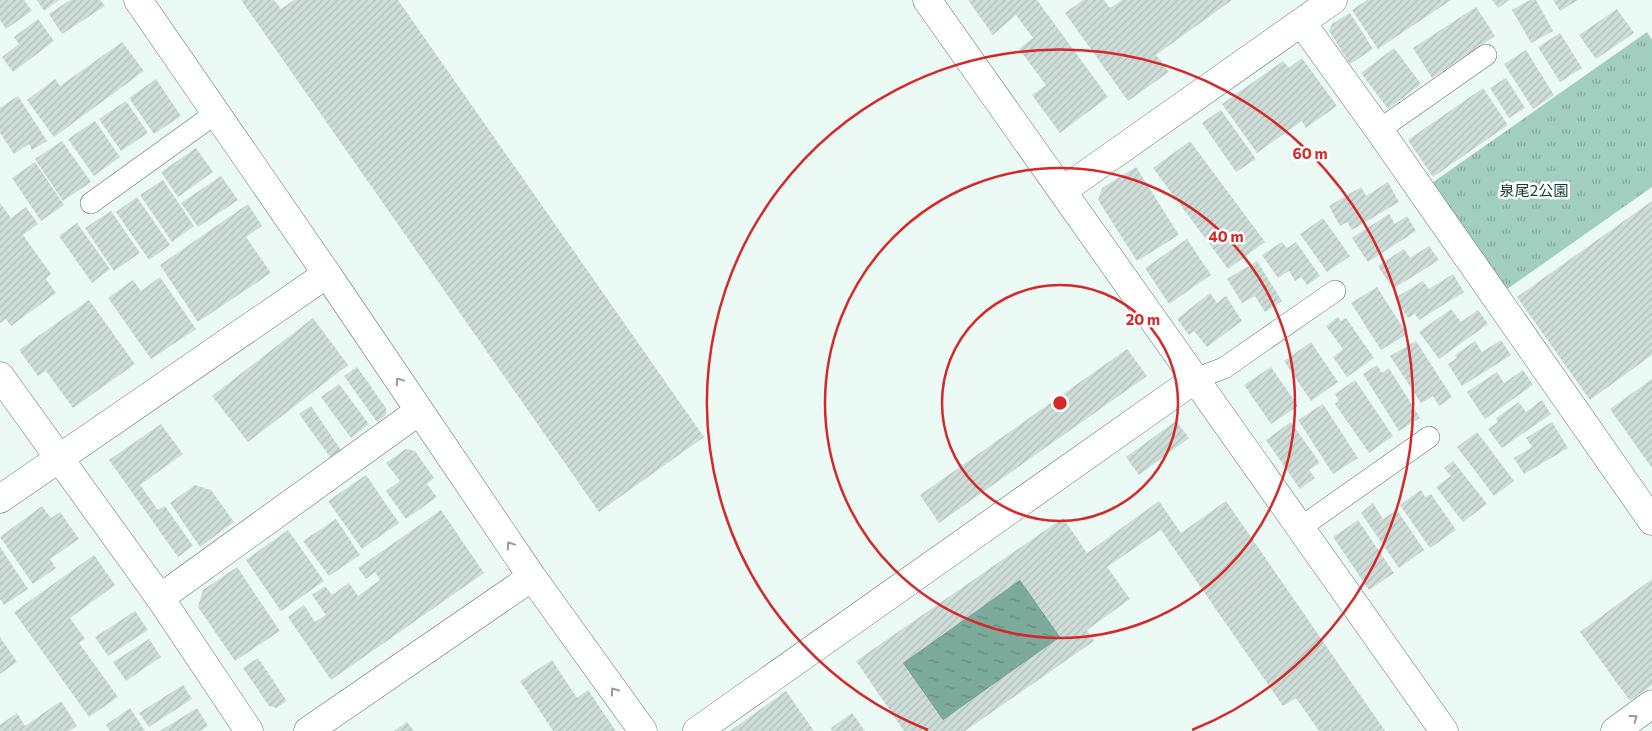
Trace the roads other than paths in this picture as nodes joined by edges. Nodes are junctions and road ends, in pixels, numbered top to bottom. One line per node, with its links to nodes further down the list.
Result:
1 (138, 0): 6 (street)
2 (927, 0): 8 (street)
3 (1333, 0): 4 (street)
4 (1302, 22): 7 (street); 8 (street)
5 (1486, 55): 7 (lane)
6 (216, 113): 9 (lane); 10 (street)
7 (1379, 130): 18 (street)
8 (1062, 191): 13 (street)
9 (91, 203)
10 (327, 274): 14 (street, one-way to 10); 16 (street)
11 (1335, 291): 13 (lane)
12 (0, 376): 16 (street)
13 (1195, 379): 19 (street); 26 (street)
14 (420, 411): 20 (street, one-way to 14); 21 (street)
15 (1429, 437): 19 (lane)
16 (59, 458): 17 (street); 21 (street)
17 (0, 499)
18 (1652, 521)
19 (1300, 528): 27 (street)
20 (532, 577): 24 (street); 25 (street, one-way to 20)
21 (160, 598): 23 (street)
22 (1652, 704): 28 (street, one-way to 22)
23 (249, 731)
24 (308, 731)
25 (643, 731)
26 (697, 731)
27 (1444, 731)
28 (1615, 731)

